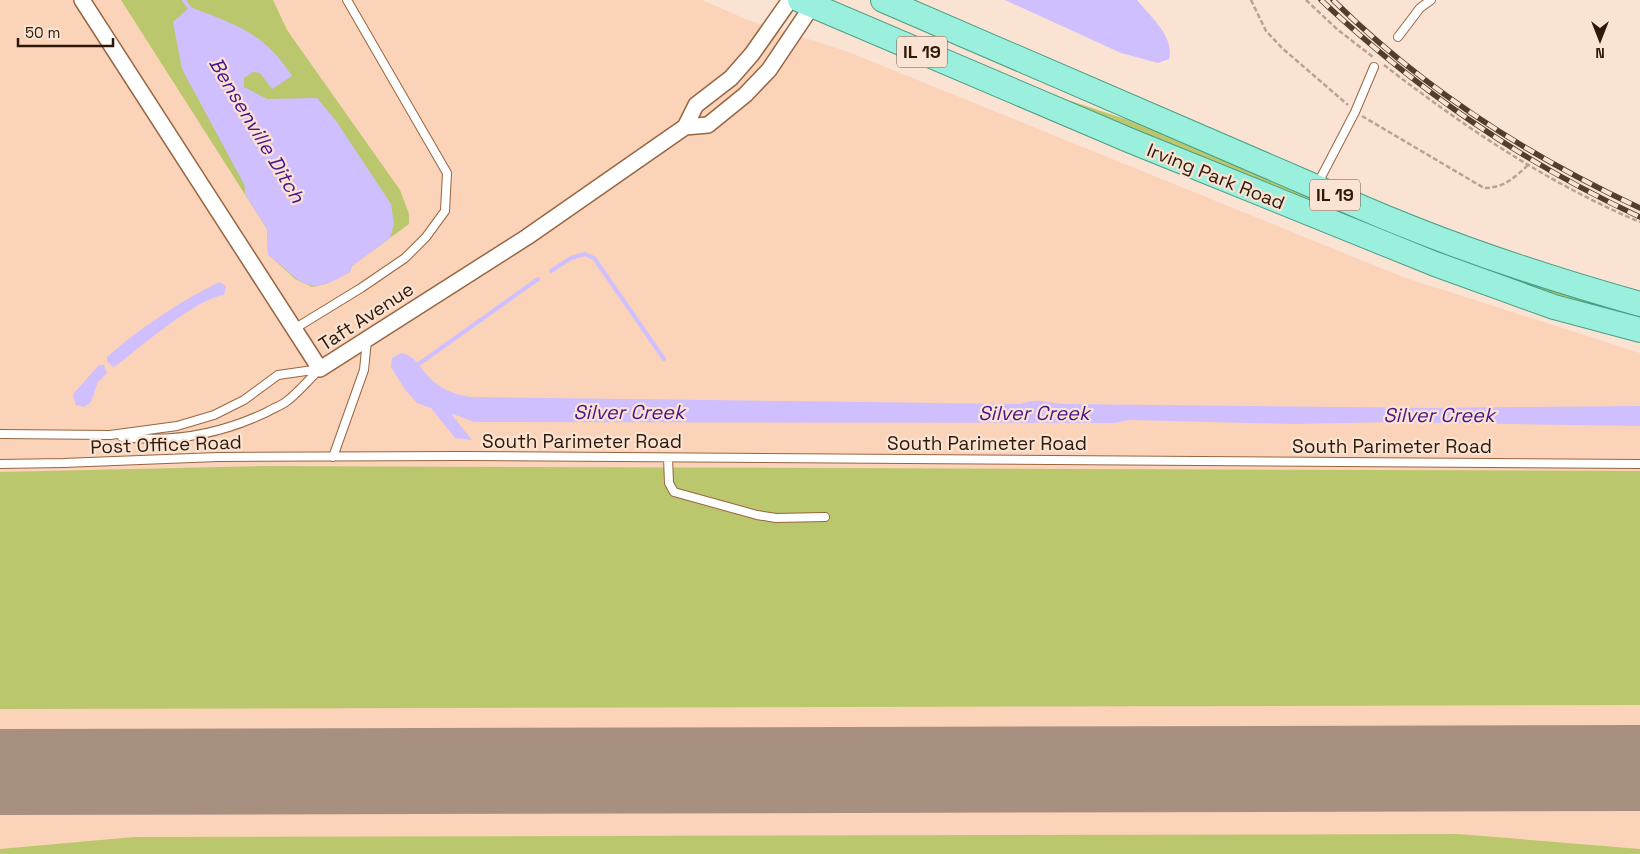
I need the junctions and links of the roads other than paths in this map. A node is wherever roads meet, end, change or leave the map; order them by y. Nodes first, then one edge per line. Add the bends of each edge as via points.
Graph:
1 (82, 0) edge
2 (347, 0) edge
3 (790, 0) edge
4 (882, 0) edge
5 (1431, 0) edge
6 (810, 2) edge
7 (1398, 37) dead end
8 (1374, 67) dead end
9 (685, 128) junction
10 (1316, 187) junction
11 (1640, 304) edge
12 (294, 329) junction
13 (1640, 330) edge
14 (367, 338) junction
15 (320, 369) junction
16 (0, 434) edge
17 (110, 435) junction
18 (333, 457) junction
19 (668, 458) junction
20 (0, 464) edge
21 (1640, 464) edge
22 (825, 516) dead end

1 - 12 street
2 - 12 lane via 447,173 444,211 426,237 398,263
3 - 9 street, Taft Avenue via 752,54 730,78 696,105
4 - 10 main road, Irving Park Road / IL 19
5 - 7 lane via 1420,8
6 - 9 street, Taft Avenue via 769,70 745,95 708,125
6 - 13 main road, Irving Park Road / IL 19 via 1140,145 1435,264 1554,307
8 - 10 lane
9 - 14 street, Taft Avenue via 527,237
10 - 11 main road, Irving Park Road / IL 19 via 1487,258
12 - 15 street
14 - 15 street, Taft Avenue
14 - 18 lane via 364,370
15 - 17 lane, Taft Avenue via 278,375 257,392 214,415 177,426
15 - 17 lane via 287,402 236,425 176,439
16 - 17 lane, Taft Avenue
18 - 19 lane, South Parimeter Road
18 - 20 lane, Post Office Road
19 - 21 lane, South Parimeter Road
19 - 22 lane via 669,483 674,492 757,516

